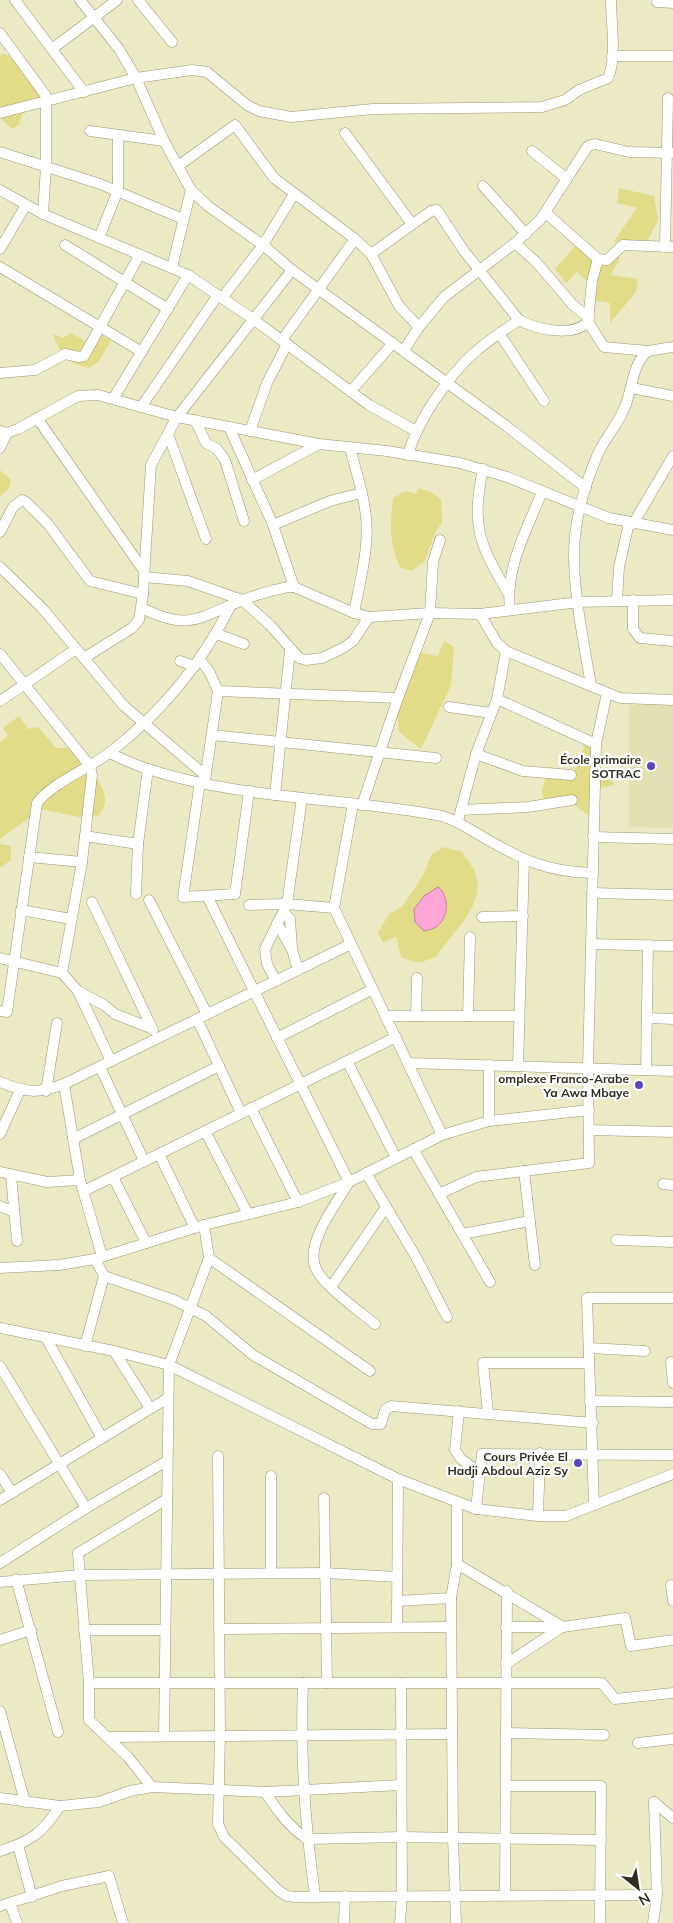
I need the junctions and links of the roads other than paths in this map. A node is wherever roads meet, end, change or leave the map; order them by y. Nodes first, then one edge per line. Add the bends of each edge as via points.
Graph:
1 (15, 0) edge
2 (80, 0) edge
3 (117, 0) edge
4 (138, 0) edge
5 (611, 0) edge
6 (657, 2) dead end
7 (673, 3) edge
8 (92, 18) junction
9 (0, 33) edge
10 (172, 42) dead end
11 (52, 49) junction
12 (612, 56) junction
13 (673, 56) edge
14 (136, 78) junction
15 (84, 92) junction
16 (668, 98) dead end
17 (46, 101) junction
18 (0, 113) edge
19 (90, 130) dead end
20 (345, 133) dead end
21 (118, 136) junction
22 (164, 141) junction
23 (532, 151) dead end
24 (0, 152) edge
25 (671, 153) edge
26 (46, 166) junction
27 (178, 166) junction
28 (567, 180) junction
29 (482, 186) dead end
30 (0, 190) edge
31 (118, 190) junction
32 (191, 190) junction
33 (294, 194) junction
34 (26, 205) junction
35 (546, 213) junction
36 (43, 214) junction
37 (183, 219) junction
38 (412, 224) junction
39 (526, 234) junction
40 (99, 238) junction
41 (356, 239) junction
42 (515, 243) junction
43 (65, 245) dead end
44 (263, 245) junction
45 (669, 247) edge
46 (0, 249) edge
47 (371, 254) junction
48 (139, 256) junction
49 (598, 259) junction
50 (0, 267) edge
51 (172, 267) junction
52 (480, 268) junction
53 (292, 270) junction
54 (188, 275) junction
55 (126, 283) junction
56 (319, 290) junction
57 (220, 296) junction
58 (168, 310) junction
59 (253, 319) junction
60 (519, 320) junction
61 (589, 320) junction
62 (101, 327) junction
63 (419, 327) junction
64 (499, 333) junction
65 (284, 342) junction
66 (393, 343) junction
67 (673, 347) edge
68 (404, 350) junction
69 (648, 351) junction
70 (142, 352) junction
71 (0, 373) edge
72 (447, 384) junction
73 (632, 388) junction
74 (351, 391) junction
75 (673, 396) edge
76 (113, 400) junction
77 (544, 401) dead end
78 (141, 407) junction
79 (177, 417) junction
80 (37, 418) junction
81 (195, 420) junction
82 (229, 427) junction
83 (250, 431) junction
84 (416, 431) junction
85 (4, 432) edge
86 (168, 434) junction
87 (319, 444) junction
88 (0, 448) edge
89 (350, 448) junction
90 (408, 454) junction
91 (673, 456) edge
92 (483, 469) junction
93 (252, 480) junction
94 (586, 488) junction
95 (542, 492) junction
96 (361, 493) junction
97 (581, 508) junction
98 (244, 521) dead end
99 (631, 523) junction
100 (273, 525) junction
101 (673, 530) edge
102 (0, 532) edge
103 (206, 539) dead end
104 (440, 540) dead end
105 (0, 567) edge
106 (144, 574) junction
107 (294, 588) junction
108 (508, 593) junction
109 (143, 594) junction
110 (242, 600) junction
111 (617, 600) junction
112 (633, 600) junction
113 (673, 600) edge
114 (579, 602) junction
115 (230, 607) junction
116 (142, 608) junction
117 (510, 609) junction
118 (354, 613) junction
119 (430, 613) junction
120 (480, 614) junction
121 (369, 617) junction
122 (217, 634) junction
123 (673, 641) edge
124 (244, 644) dead end
125 (76, 648) junction
126 (290, 650) junction
127 (506, 651) junction
128 (0, 654) edge
129 (84, 658) junction
130 (180, 661) dead end
131 (197, 663) junction
132 (24, 683) junction
133 (591, 685) junction
134 (218, 691) junction
135 (286, 693) junction
136 (607, 693) junction
137 (398, 698) junction
138 (496, 699) junction
139 (673, 700) edge
140 (0, 701) edge
141 (449, 707) dead end
142 (491, 713) junction
143 (143, 724) junction
144 (212, 735) junction
145 (281, 742) junction
146 (596, 744) junction
147 (379, 752) junction
148 (109, 753) junction
149 (476, 754) junction
150 (436, 758) dead end
151 (90, 766) junction
152 (148, 769) junction
153 (571, 775) dead end
154 (204, 781) junction
155 (249, 791) junction
156 (275, 795) junction
157 (302, 798) junction
158 (572, 800) dead end
159 (358, 804) junction
160 (461, 810) junction
161 (458, 821) junction
162 (85, 836) junction
163 (594, 837) junction
164 (673, 839) edge
165 (138, 844) junction
166 (29, 857) junction
167 (524, 860) junction
168 (82, 862) junction
169 (593, 873) junction
170 (136, 894) dead end
171 (592, 894) junction
172 (673, 895) edge
173 (207, 896) junction
174 (149, 900) dead end
175 (92, 902) dead end
176 (249, 906) dead end
177 (285, 908) junction
178 (334, 908) junction
179 (21, 910) junction
180 (523, 916) junction
181 (482, 917) dead end
182 (71, 919) junction
183 (277, 923) junction
184 (470, 937) dead end
185 (351, 944) junction
186 (591, 944) junction
187 (648, 945) junction
188 (673, 946) edge
189 (292, 949) junction
190 (0, 958) edge
191 (14, 960) junction
192 (298, 970) junction
193 (62, 973) junction
194 (417, 978) dead end
195 (276, 981) junction
196 (373, 989) junction
197 (78, 991) junction
198 (254, 991) junction
199 (0, 1011) edge
200 (207, 1014) junction
201 (386, 1016) junction
202 (416, 1016) junction
203 (468, 1016) junction
204 (519, 1016) junction
205 (647, 1018) junction
206 (197, 1019) junction
207 (673, 1019) edge
208 (57, 1023) dead end
209 (152, 1028) junction
210 (162, 1036) junction
211 (396, 1037) junction
212 (277, 1038) junction
213 (111, 1061) junction
214 (347, 1061) junction
215 (408, 1063) junction
216 (489, 1065) junction
217 (219, 1066) junction
218 (518, 1066) junction
219 (100, 1067) junction
220 (588, 1068) junction
221 (646, 1070) junction
222 (673, 1071) edge
223 (0, 1082) edge
224 (64, 1084) junction
225 (300, 1084) junction
226 (20, 1090) junction
227 (46, 1091) junction
228 (251, 1108) junction
229 (589, 1110) junction
230 (241, 1113) junction
231 (122, 1114) junction
232 (489, 1121) junction
233 (589, 1130) junction
234 (205, 1131) junction
235 (673, 1132) edge
236 (0, 1134) edge
237 (442, 1135) junction
238 (73, 1138) junction
239 (414, 1149) junction
240 (159, 1154) junction
241 (396, 1158) junction
242 (144, 1162) junction
243 (524, 1171) junction
244 (0, 1172) edge
245 (366, 1173) junction
246 (11, 1175) junction
247 (113, 1177) junction
248 (80, 1180) junction
249 (349, 1182) junction
250 (84, 1191) junction
251 (440, 1194) junction
252 (298, 1202) junction
253 (0, 1206) edge
254 (386, 1207) junction
255 (14, 1212) junction
256 (248, 1214) junction
257 (530, 1221) junction
258 (200, 1227) junction
259 (462, 1234) junction
260 (616, 1240) dead end
261 (17, 1241) dead end
262 (673, 1242) edge
263 (146, 1243) junction
264 (99, 1258) junction
265 (209, 1258) junction
266 (535, 1265) dead end
267 (0, 1268) edge
268 (104, 1276) junction
269 (490, 1282) dead end
270 (332, 1287) junction
271 (673, 1298) edge
272 (188, 1309) junction
273 (447, 1317) dead end
274 (375, 1324) dead end
275 (0, 1328) edge
276 (46, 1338) junction
277 (85, 1346) junction
278 (589, 1348) junction
279 (114, 1351) junction
280 (645, 1351) dead end
281 (671, 1362) dead end
282 (589, 1363) junction
283 (169, 1365) junction
284 (0, 1366) edge
285 (370, 1371) dead end
286 (673, 1383) edge
287 (168, 1398) junction
288 (590, 1401) junction
289 (673, 1402) edge
290 (150, 1408) junction
291 (459, 1411) junction
292 (488, 1413) junction
293 (593, 1423) junction
294 (102, 1438) junction
295 (540, 1453) junction
296 (593, 1454) junction
297 (673, 1455) edge
298 (218, 1456) dead end
299 (167, 1461) junction
300 (60, 1464) junction
301 (480, 1473) junction
302 (0, 1474) edge
303 (673, 1474) edge
304 (271, 1476) dead end
305 (398, 1479) junction
306 (12, 1493) junction
307 (324, 1498) dead end
308 (0, 1500) edge
309 (167, 1500) junction
310 (457, 1503) junction
311 (594, 1505) junction
312 (86, 1508) junction
313 (476, 1509) junction
314 (538, 1516) junction
315 (0, 1563) edge
316 (457, 1564) junction
317 (325, 1573) junction
318 (80, 1574) junction
319 (219, 1574) junction
320 (272, 1574) junction
321 (166, 1575) junction
322 (396, 1577) junction
323 (16, 1579) junction
324 (0, 1582) edge
325 (506, 1591) junction
326 (451, 1598) junction
327 (397, 1601) junction
328 (397, 1626) junction
329 (506, 1626) junction
330 (326, 1627) junction
331 (451, 1627) junction
332 (563, 1627) junction
333 (219, 1629) junction
334 (31, 1630) junction
335 (84, 1630) junction
336 (166, 1630) junction
337 (0, 1640) edge
338 (673, 1640) edge
339 (506, 1664) junction
340 (88, 1683) junction
341 (165, 1683) junction
342 (220, 1683) junction
343 (304, 1683) junction
344 (327, 1683) junction
345 (401, 1683) junction
346 (506, 1683) junction
347 (451, 1684) junction
348 (673, 1693) edge
349 (0, 1711) edge
350 (58, 1732) dead end
351 (506, 1733) junction
352 (401, 1734) junction
353 (452, 1734) junction
354 (220, 1735) junction
355 (301, 1735) junction
356 (604, 1735) dead end
357 (164, 1736) junction
358 (107, 1737) junction
359 (4, 1739) edge
360 (673, 1739) edge
361 (638, 1743) dead end
362 (402, 1785) junction
363 (506, 1786) junction
364 (152, 1787) junction
365 (304, 1789) junction
366 (219, 1791) junction
367 (265, 1792) junction
368 (0, 1798) edge
369 (25, 1802) junction
370 (60, 1806) junction
371 (673, 1818) edge
372 (402, 1837) junction
373 (453, 1838) junction
374 (307, 1839) junction
375 (506, 1839) junction
376 (601, 1840) junction
377 (18, 1845) junction
378 (0, 1851) edge
379 (402, 1895) junction
380 (456, 1895) junction
381 (505, 1895) junction
382 (600, 1895) junction
383 (657, 1895) junction
384 (315, 1896) junction
385 (345, 1896) junction
386 (32, 1897) junction
387 (5, 1904) edge
388 (16, 1923) edge
389 (123, 1923) edge
390 (344, 1923) edge
391 (400, 1923) edge
392 (456, 1923) edge
393 (600, 1923) edge
394 (653, 1923) edge

1 - 11 street
2 - 8 street
3 - 8 street
4 - 10 street
5 - 12 street
6 - 7 street
8 - 11 street
8 - 14 street via 114,42
9 - 17 street via 46,96
11 - 15 street
12 - 13 street
12 - 14 street via 612,70 608,78 560,102 542,107 373,109 291,117 247,105 207,72 192,70
14 - 15 street
14 - 22 street
15 - 17 street
16 - 25 street
17 - 18 street
17 - 26 street
19 - 21 street
20 - 38 street
21 - 22 street
21 - 31 street
22 - 27 street
23 - 28 street
24 - 26 street
25 - 28 street via 641,153 592,144 585,149
25 - 45 street
26 - 31 street
26 - 36 street
27 - 32 street
27 - 33 street via 233,125 274,178
28 - 35 street
29 - 39 street
30 - 34 street
31 - 37 street
31 - 40 street
32 - 37 street
32 - 44 street
33 - 41 street
33 - 44 street
34 - 36 street
34 - 46 street
35 - 39 street
35 - 49 street
36 - 40 street
37 - 51 street
38 - 47 street
38 - 52 street via 433,210 439,211 464,251
39 - 42 street
40 - 48 street
41 - 47 street
41 - 56 street
42 - 52 street
42 - 61 street
43 - 55 street
44 - 53 street
44 - 57 street
45 - 49 street via 623,245 607,260
47 - 63 street via 399,306
48 - 51 street
48 - 55 street
49 - 61 street via 592,281
50 - 62 street
51 - 54 street
52 - 60 street
52 - 63 street via 444,297
53 - 56 street
53 - 59 street
54 - 57 street
54 - 58 street
55 - 58 street
55 - 62 street
56 - 65 street
56 - 66 street
57 - 59 street
57 - 78 street
58 - 70 street
59 - 65 street
59 - 79 street
60 - 61 street via 531,326 571,330
60 - 64 street
61 - 69 street via 604,347
62 - 70 street
62 - 71 street via 84,356 79,358 65,354 35,370
63 - 68 street
64 - 72 street via 474,353
64 - 77 street
65 - 74 street
65 - 83 street
66 - 68 street
66 - 74 street
67 - 69 street
68 - 72 street
69 - 73 street via 636,366
70 - 76 street
72 - 84 street
72 - 94 street
73 - 75 street
73 - 94 street via 623,412 597,456
74 - 84 street
76 - 78 street
76 - 80 street via 89,394 78,396
78 - 79 street
79 - 81 street
79 - 86 street
80 - 85 street
80 - 106 street
81 - 82 street
81 - 98 street via 206,443 217,449 225,460
82 - 83 street
82 - 93 street
83 - 87 street
84 - 90 street
85 - 88 street
86 - 103 street
86 - 106 street via 150,465
87 - 89 street
87 - 93 street
89 - 90 street
89 - 96 street
90 - 92 street
91 - 99 street
92 - 95 street
92 - 108 street via 477,499 478,528 486,552
93 - 100 street
94 - 97 street
95 - 97 street
95 - 108 street via 514,564
96 - 100 street via 330,500
96 - 118 street via 367,536
97 - 99 street
97 - 114 street via 574,561
99 - 101 street
99 - 111 street via 619,568
100 - 107 street
102 - 109 street via 16,503 22,500 48,524 90,582
104 - 119 street via 433,562
105 - 125 street via 29,593
106 - 109 street
106 - 110 street via 188,581
107 - 110 street
107 - 118 street
108 - 117 street
109 - 116 street
110 - 115 street
110 - 126 street via 270,625
111 - 112 street
111 - 114 street
112 - 113 street
112 - 123 street via 633,628 640,638
114 - 117 street
114 - 133 street
115 - 116 street via 200,619 183,621 171,620
115 - 122 street
116 - 129 street via 139,620 132,628
117 - 120 street
118 - 121 street
119 - 120 street
119 - 121 street
119 - 137 street
120 - 127 street via 497,643
121 - 126 street via 353,641 322,658 306,660
122 - 124 street
122 - 131 street
125 - 129 street
125 - 132 street
126 - 135 street
127 - 133 street
127 - 138 street
128 - 132 street
129 - 143 street
130 - 131 street
131 - 134 street via 209,671
131 - 143 street
132 - 140 street
132 - 151 street
133 - 136 street
134 - 135 street
134 - 144 street
135 - 137 street
135 - 145 street
136 - 139 street via 628,699
136 - 146 street
137 - 147 street
138 - 142 street
138 - 146 street
141 - 142 street
142 - 149 street
143 - 148 street
143 - 154 street
144 - 145 street
144 - 154 street
145 - 147 street
145 - 156 street
146 - 163 street
147 - 150 street
147 - 159 street
148 - 151 street
148 - 152 street
149 - 153 street via 523,771
149 - 160 street
151 - 162 street via 92,781
151 - 166 street via 47,793 36,804
152 - 154 street
152 - 165 street
154 - 155 street
154 - 173 street via 183,897
155 - 156 street
155 - 173 street via 235,894
156 - 157 street
157 - 159 street
157 - 177 street
158 - 160 street via 528,807
159 - 161 street
159 - 178 street
160 - 161 street
161 - 167 street
162 - 165 street
162 - 168 street
163 - 164 street
163 - 169 street
165 - 170 street
166 - 168 street
166 - 179 street
167 - 169 street via 559,870
167 - 180 street
168 - 182 street
169 - 171 street
171 - 172 street
171 - 186 street
173 - 198 street
174 - 200 street
175 - 209 street
176 - 177 street
177 - 178 street
177 - 183 street
177 - 189 street via 290,919
178 - 185 street
179 - 182 street
179 - 191 street
180 - 181 street
180 - 204 street
182 - 193 street
183 - 189 street
183 - 195 street via 265,948 267,964
184 - 203 street
185 - 192 street
185 - 196 street
186 - 187 street
186 - 220 street
187 - 188 street
187 - 205 street
189 - 192 street
190 - 191 street
191 - 193 street
191 - 199 street via 6,1012
192 - 195 street
193 - 197 street
194 - 202 street
195 - 198 street
196 - 201 street
196 - 212 street
197 - 209 street via 115,1014
197 - 213 street
198 - 200 street
198 - 212 street
200 - 206 street
201 - 202 street
201 - 211 street
202 - 203 street
203 - 204 street
204 - 218 street
205 - 207 street
205 - 221 street
206 - 210 street
206 - 217 street
208 - 227 street
209 - 210 street
210 - 213 street
211 - 214 street
211 - 215 street
212 - 225 street
213 - 219 street
214 - 225 street
214 - 241 street
215 - 216 street
215 - 237 street
216 - 218 street
216 - 232 street
217 - 230 street
217 - 231 street
218 - 220 street
219 - 224 street
219 - 231 street
220 - 221 street
220 - 229 street
221 - 222 street
223 - 226 street
224 - 227 street
224 - 238 street
225 - 228 street
225 - 249 street
226 - 227 street
226 - 236 street
228 - 230 street
228 - 252 street
229 - 232 street
229 - 233 street
230 - 234 street
231 - 238 street
231 - 242 street
232 - 237 street
233 - 235 street
233 - 243 street via 589,1163
234 - 240 street
234 - 256 street
237 - 239 street
238 - 248 street
239 - 241 street
239 - 251 street
240 - 242 street
240 - 258 street
241 - 245 street
242 - 247 street
243 - 251 street via 476,1177
243 - 257 street
244 - 246 street
245 - 249 street
245 - 254 street
246 - 248 street via 47,1182
246 - 255 street
247 - 250 street
247 - 263 street
248 - 250 street
249 - 252 street
249 - 270 street via 314,1244 316,1269
250 - 264 street
251 - 259 street
252 - 256 street
253 - 255 street
254 - 270 street
254 - 273 street
255 - 261 street
256 - 258 street
257 - 259 street
257 - 266 street
258 - 263 street
258 - 265 street
259 - 269 street
260 - 262 street
263 - 264 street
264 - 267 street via 59,1265
264 - 268 street
265 - 272 street
265 - 285 street
268 - 272 street via 174,1300
268 - 277 street
270 - 274 street
271 - 278 street via 587,1298
272 - 283 street
272 - 291 street via 212,1321 253,1355 372,1424 381,1424 384,1410 391,1406
275 - 276 street
276 - 277 street
276 - 294 street
277 - 279 street
278 - 280 street
278 - 282 street
279 - 283 street
279 - 290 street
281 - 286 street
282 - 288 street
282 - 292 street via 483,1363
283 - 287 street
283 - 305 street
284 - 300 street
287 - 290 street
287 - 299 street
288 - 289 street
288 - 293 street
290 - 294 street
291 - 292 street
291 - 301 street via 454,1450
292 - 293 street
293 - 296 street
294 - 300 street
295 - 296 street
295 - 301 street via 482,1454
295 - 314 street
296 - 297 street
296 - 311 street
298 - 319 street
299 - 309 street
299 - 312 street
300 - 306 street
300 - 312 street
301 - 313 street
302 - 306 street
303 - 311 street
304 - 320 street
305 - 310 street
305 - 322 street
306 - 308 street
307 - 317 street
309 - 318 street via 78,1553
309 - 321 street
310 - 313 street
310 - 316 street
311 - 314 street via 566,1516
312 - 315 street
313 - 314 street
316 - 325 street
316 - 326 street
317 - 320 street
317 - 322 street
317 - 330 street
318 - 321 street
318 - 323 street
318 - 335 street
319 - 320 street
319 - 321 street
319 - 333 street
321 - 336 street
322 - 327 street
323 - 324 street
323 - 334 street
325 - 329 street
325 - 332 street
326 - 327 street
326 - 331 street
327 - 328 street
328 - 330 street
328 - 331 street
329 - 332 street
329 - 339 street
330 - 333 street
330 - 344 street
331 - 347 street
332 - 338 street via 625,1618 631,1646
332 - 339 street
333 - 342 street
334 - 337 street
334 - 350 street
335 - 336 street
335 - 340 street
336 - 341 street
339 - 346 street
340 - 341 street
340 - 358 street via 89,1720
341 - 342 street
341 - 357 street
342 - 343 street
342 - 354 street
343 - 344 street
343 - 355 street
344 - 345 street
345 - 347 street
345 - 352 street
346 - 347 street
346 - 348 street via 602,1683 614,1699
346 - 351 street
347 - 353 street
349 - 359 street
351 - 356 street
351 - 363 street
352 - 353 street
352 - 355 street
352 - 362 street
353 - 373 street
354 - 355 street
354 - 357 street
354 - 366 street
355 - 365 street
357 - 358 street
358 - 364 street
359 - 369 street
360 - 361 street
362 - 365 street
362 - 372 street
363 - 375 street
363 - 376 street via 601,1786
364 - 366 street
364 - 370 street via 93,1803
365 - 367 street
365 - 374 street
366 - 367 street
366 - 384 street via 218,1824 224,1837 279,1891 287,1896
367 - 374 street via 281,1817
368 - 369 street
369 - 370 street
370 - 377 street via 44,1830
371 - 383 street via 654,1802
372 - 373 street
372 - 374 street
372 - 379 street
373 - 375 street
373 - 380 street
374 - 384 street
375 - 376 street
375 - 381 street
376 - 382 street
377 - 378 street
377 - 386 street
379 - 380 street
379 - 385 street
379 - 391 street
380 - 381 street
380 - 392 street
381 - 382 street
382 - 383 street
382 - 393 street
383 - 394 street
384 - 385 street
385 - 390 street
386 - 387 street
386 - 389 street via 62,1886 109,1876
387 - 388 street

